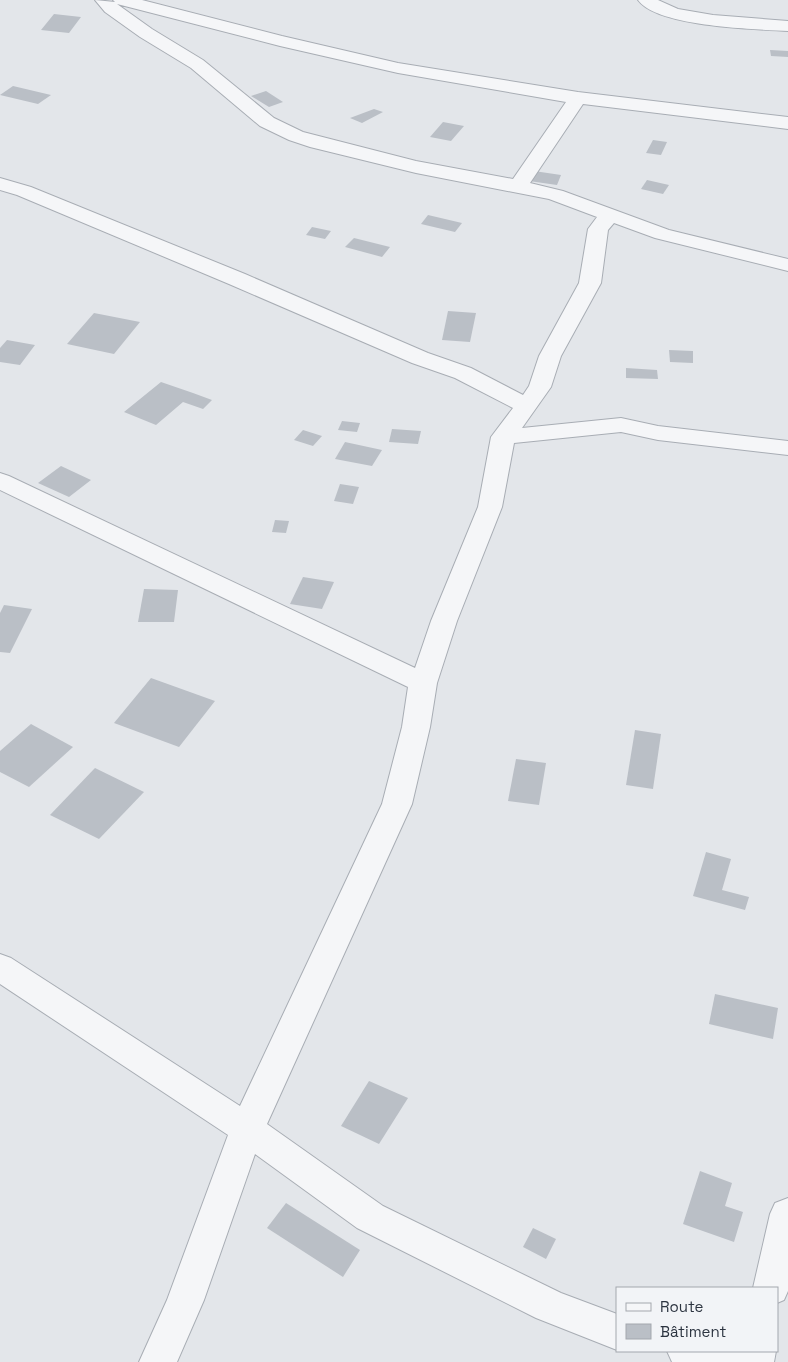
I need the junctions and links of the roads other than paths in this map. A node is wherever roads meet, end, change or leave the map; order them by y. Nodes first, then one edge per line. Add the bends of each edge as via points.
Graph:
1 (104, 0) edge
2 (122, 0) edge
3 (646, 0) edge
4 (788, 26) edge
5 (578, 98) junction
6 (788, 123) edge
7 (0, 184) edge
8 (518, 186) junction
9 (611, 214) junction
10 (788, 266) edge
11 (525, 405) junction
12 (503, 437) junction
13 (788, 448) edge
14 (0, 481) edge
15 (423, 683) junction
16 (0, 967) edge
17 (247, 1129) junction
18 (788, 1214) edge
19 (771, 1287) edge
20 (616, 1332) edge
21 (690, 1352) edge
22 (158, 1362) edge
23 (734, 1362) edge

1 - 8 street via 146,33 197,64 281,130 317,143 416,167
2 - 5 street via 398,68
3 - 4 street via 660,10 685,16
5 - 6 street
5 - 8 street
7 - 11 street via 463,373
8 - 9 street
9 - 10 street via 662,234
9 - 11 street via 598,229 590,283 550,356 540,387
11 - 12 street
12 - 13 street via 621,425 658,433
12 - 15 street via 490,507
14 - 15 street
15 - 17 street via 397,804
16 - 17 street
17 - 20 street via 370,1218 549,1306
17 - 22 street via 185,1300
18 - 19 street
21 - 23 street

